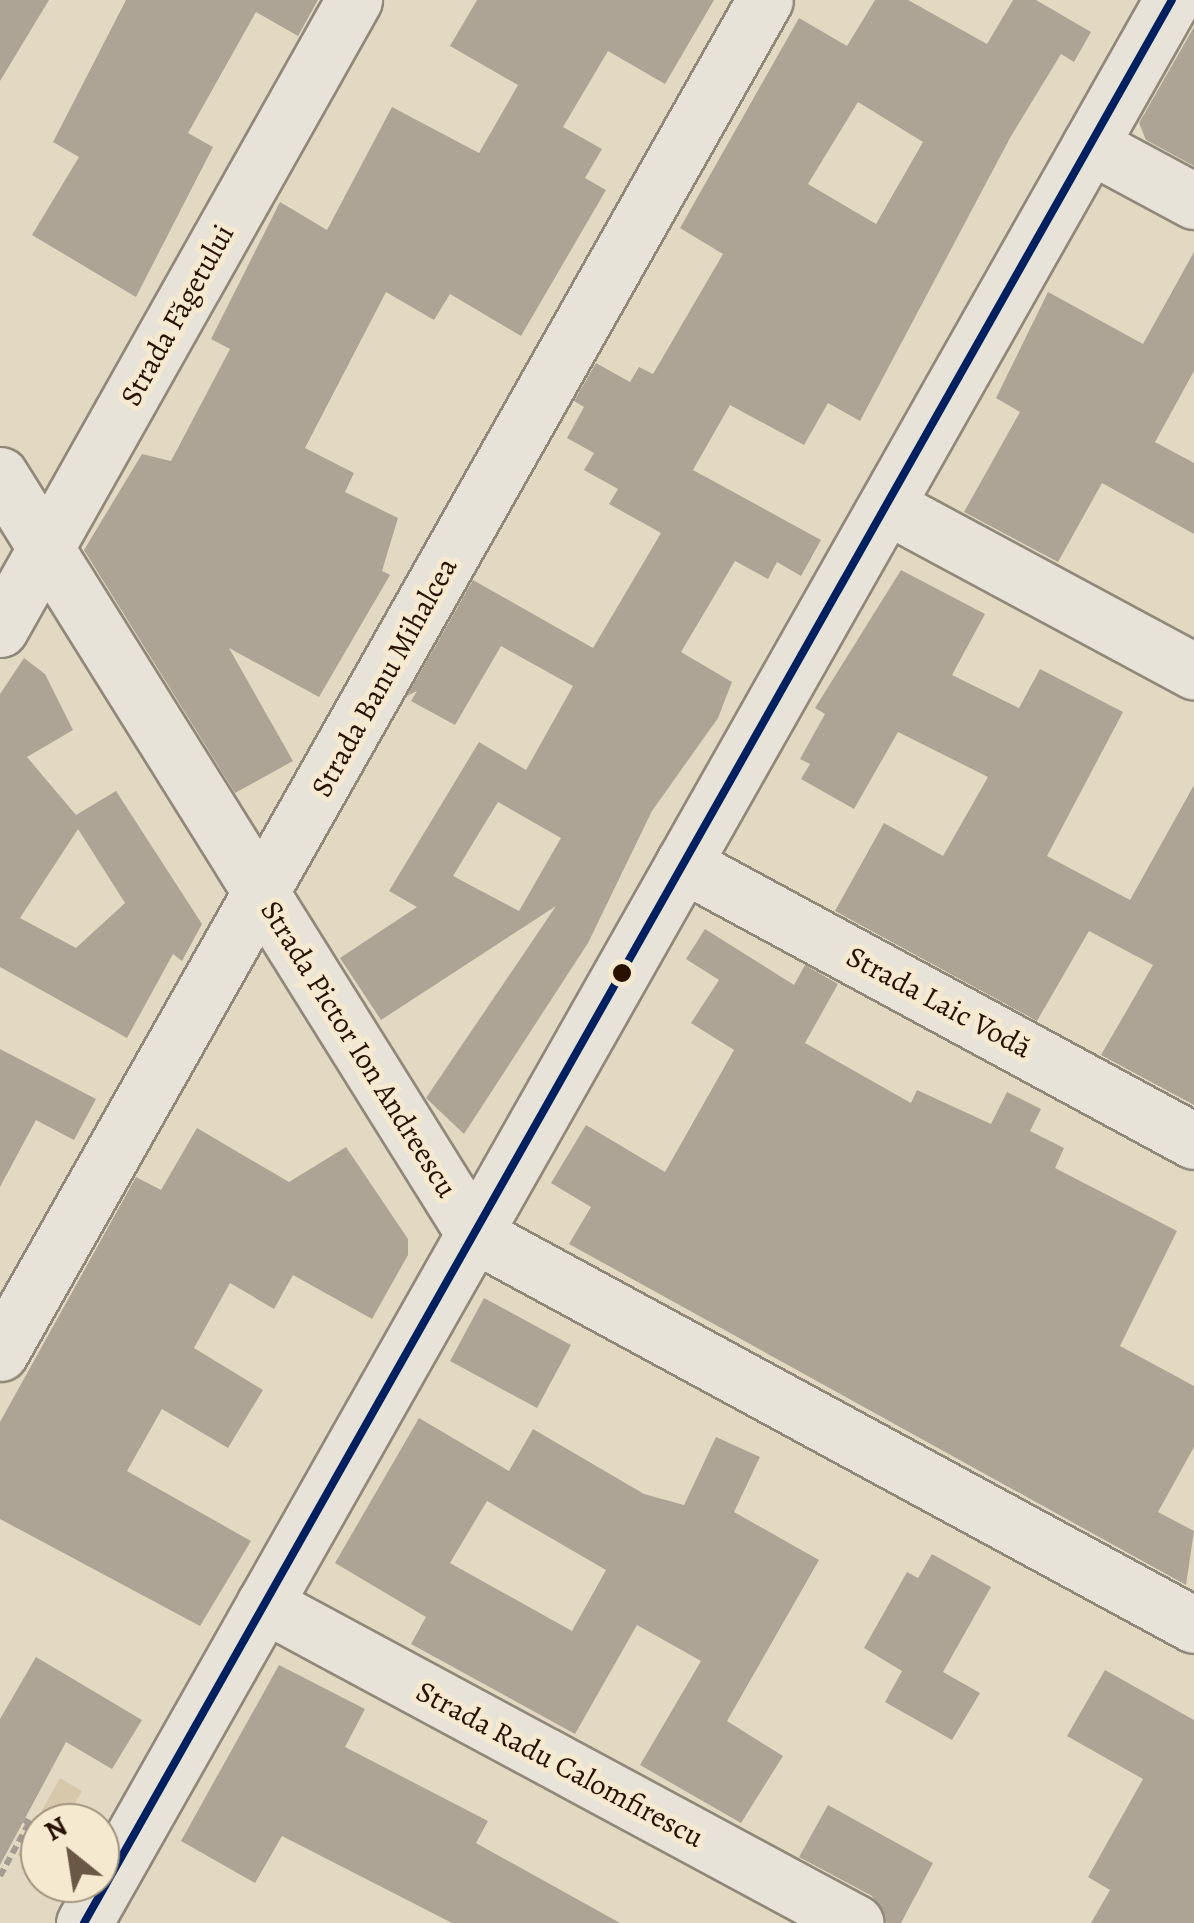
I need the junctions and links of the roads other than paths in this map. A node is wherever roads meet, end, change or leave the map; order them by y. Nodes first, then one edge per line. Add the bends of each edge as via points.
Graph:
1 (354, 0) edge
2 (765, 0) edge
3 (1172, 0) edge
4 (1090, 145) junction
5 (1194, 201) edge
6 (0, 474) edge
7 (887, 506) junction
8 (46, 548) junction
9 (0, 629) edge
10 (1194, 671) edge
11 (683, 864) junction
12 (262, 894) junction
13 (1194, 1141) edge
14 (474, 1234) junction
15 (0, 1353) edge
16 (264, 1604) junction
17 (1194, 1625) edge
18 (84, 1923) edge
19 (856, 1923) edge

1 - 8 street, Strada Făgetului
2 - 12 street, Strada Banu Mihalcea
3 - 4 street
4 - 5 street
4 - 7 street
6 - 8 street, Strada Pictor Ion Andreescu
7 - 10 street
7 - 11 street
8 - 9 street, Strada Făgetului
8 - 12 street, Strada Pictor Ion Andreescu
11 - 13 street, Strada Laic Vodă
11 - 14 street
12 - 14 street, Strada Pictor Ion Andreescu
12 - 15 street, Strada Banu Mihalcea
14 - 16 street
14 - 17 street, Strada Pictor Ion Andreescu
16 - 18 street
16 - 19 street, Strada Radu Calomfirescu

